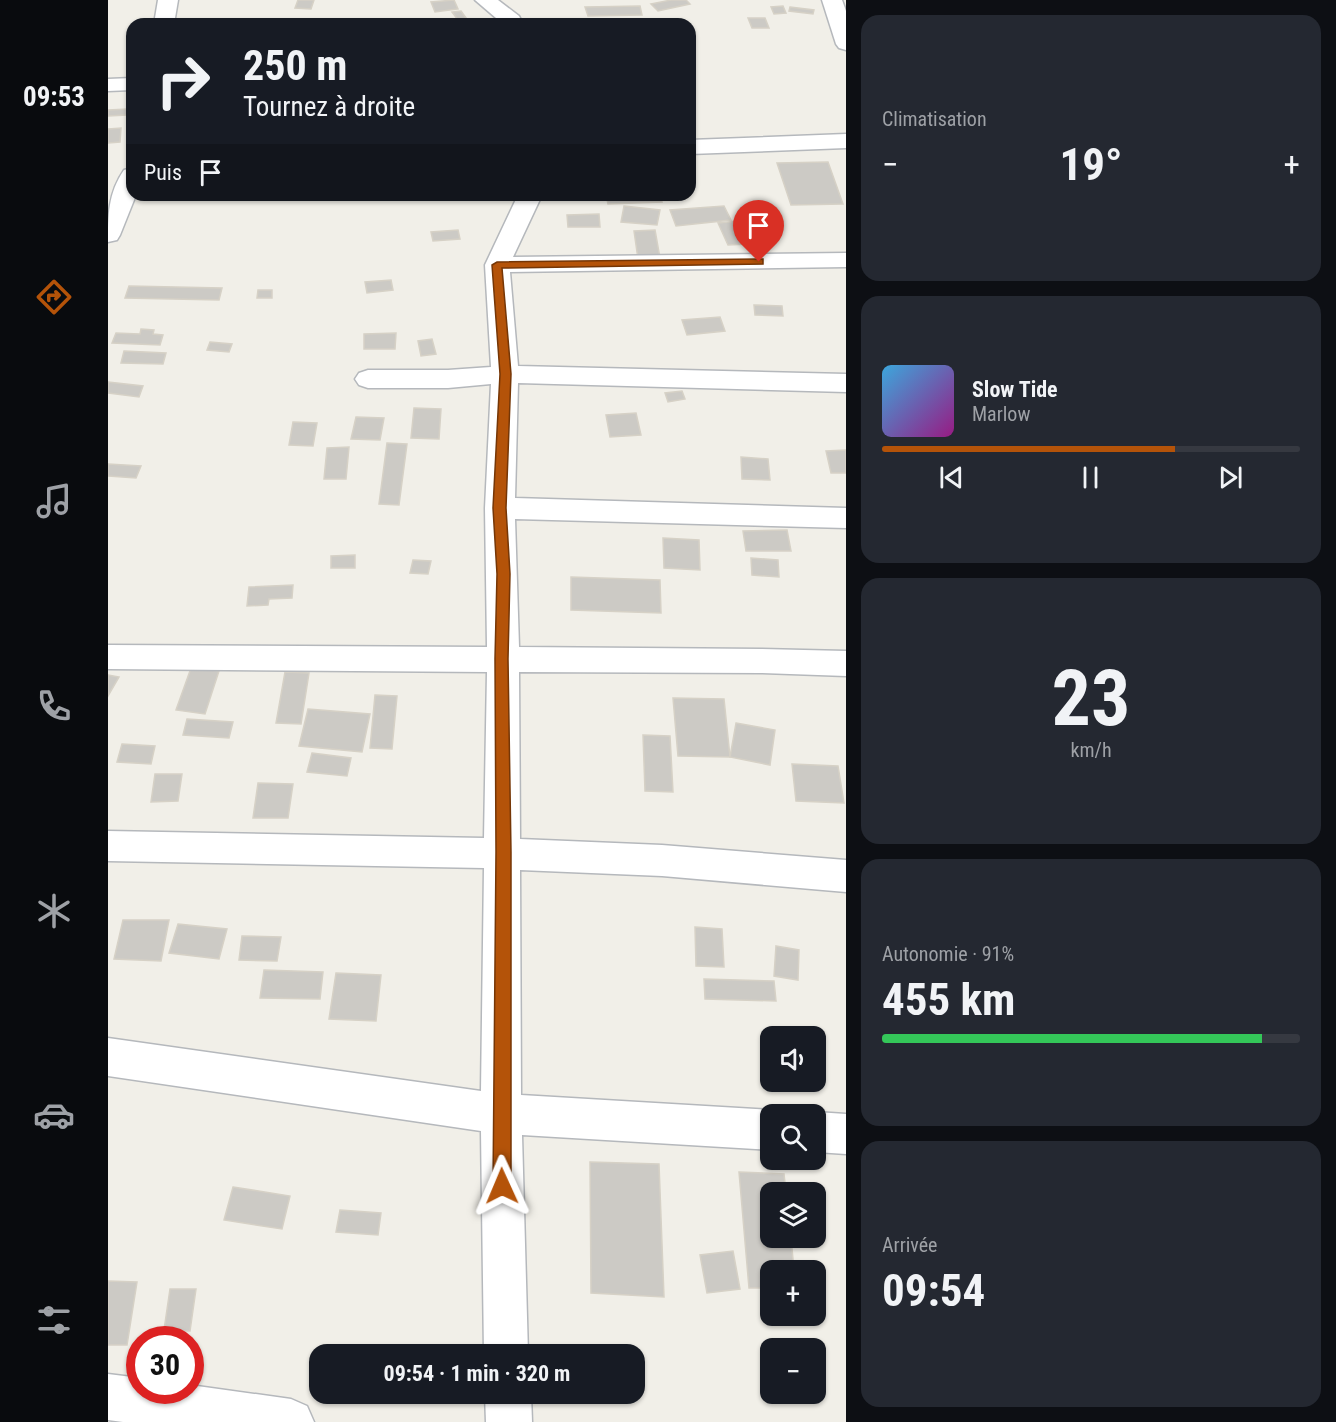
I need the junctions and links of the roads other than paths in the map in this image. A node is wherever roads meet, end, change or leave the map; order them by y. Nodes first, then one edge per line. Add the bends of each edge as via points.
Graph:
1 (168, 0) edge
2 (485, 0) edge
3 (832, 0) edge
4 (165, 18) edge
5 (509, 18) edge
6 (846, 44) edge
7 (126, 84) edge
8 (108, 85) edge
9 (846, 141) edge
10 (696, 147) edge
11 (126, 190) edge
12 (527, 201) edge
13 (108, 235) edge
14 (846, 260) edge
15 (497, 265) junction
16 (505, 374) junction
17 (368, 379) dead end
18 (846, 382) edge
19 (500, 508) junction
20 (846, 518) edge
21 (108, 657) edge
22 (501, 659) junction
23 (846, 664) edge
24 (108, 846) edge
25 (504, 852) junction
26 (846, 876) edge
27 (108, 1057) edge
28 (501, 1114) junction
29 (760, 1129) edge
30 (826, 1133) edge
31 (846, 1134) edge
32 (507, 1344) edge
33 (108, 1397) edge
34 (508, 1404) edge
35 (291, 1422) edge
36 (509, 1422) edge

1 - 4 street
2 - 5 street
3 - 6 street
7 - 8 street
9 - 10 street
11 - 13 street
12 - 15 street
14 - 15 street
15 - 16 street
16 - 17 street
16 - 18 street
16 - 19 street
19 - 20 street
19 - 22 street
21 - 22 street
22 - 23 street
22 - 25 street
24 - 25 street
25 - 26 street
25 - 28 street
27 - 28 street
28 - 29 street
28 - 32 street
30 - 31 street
33 - 35 street
34 - 36 street

